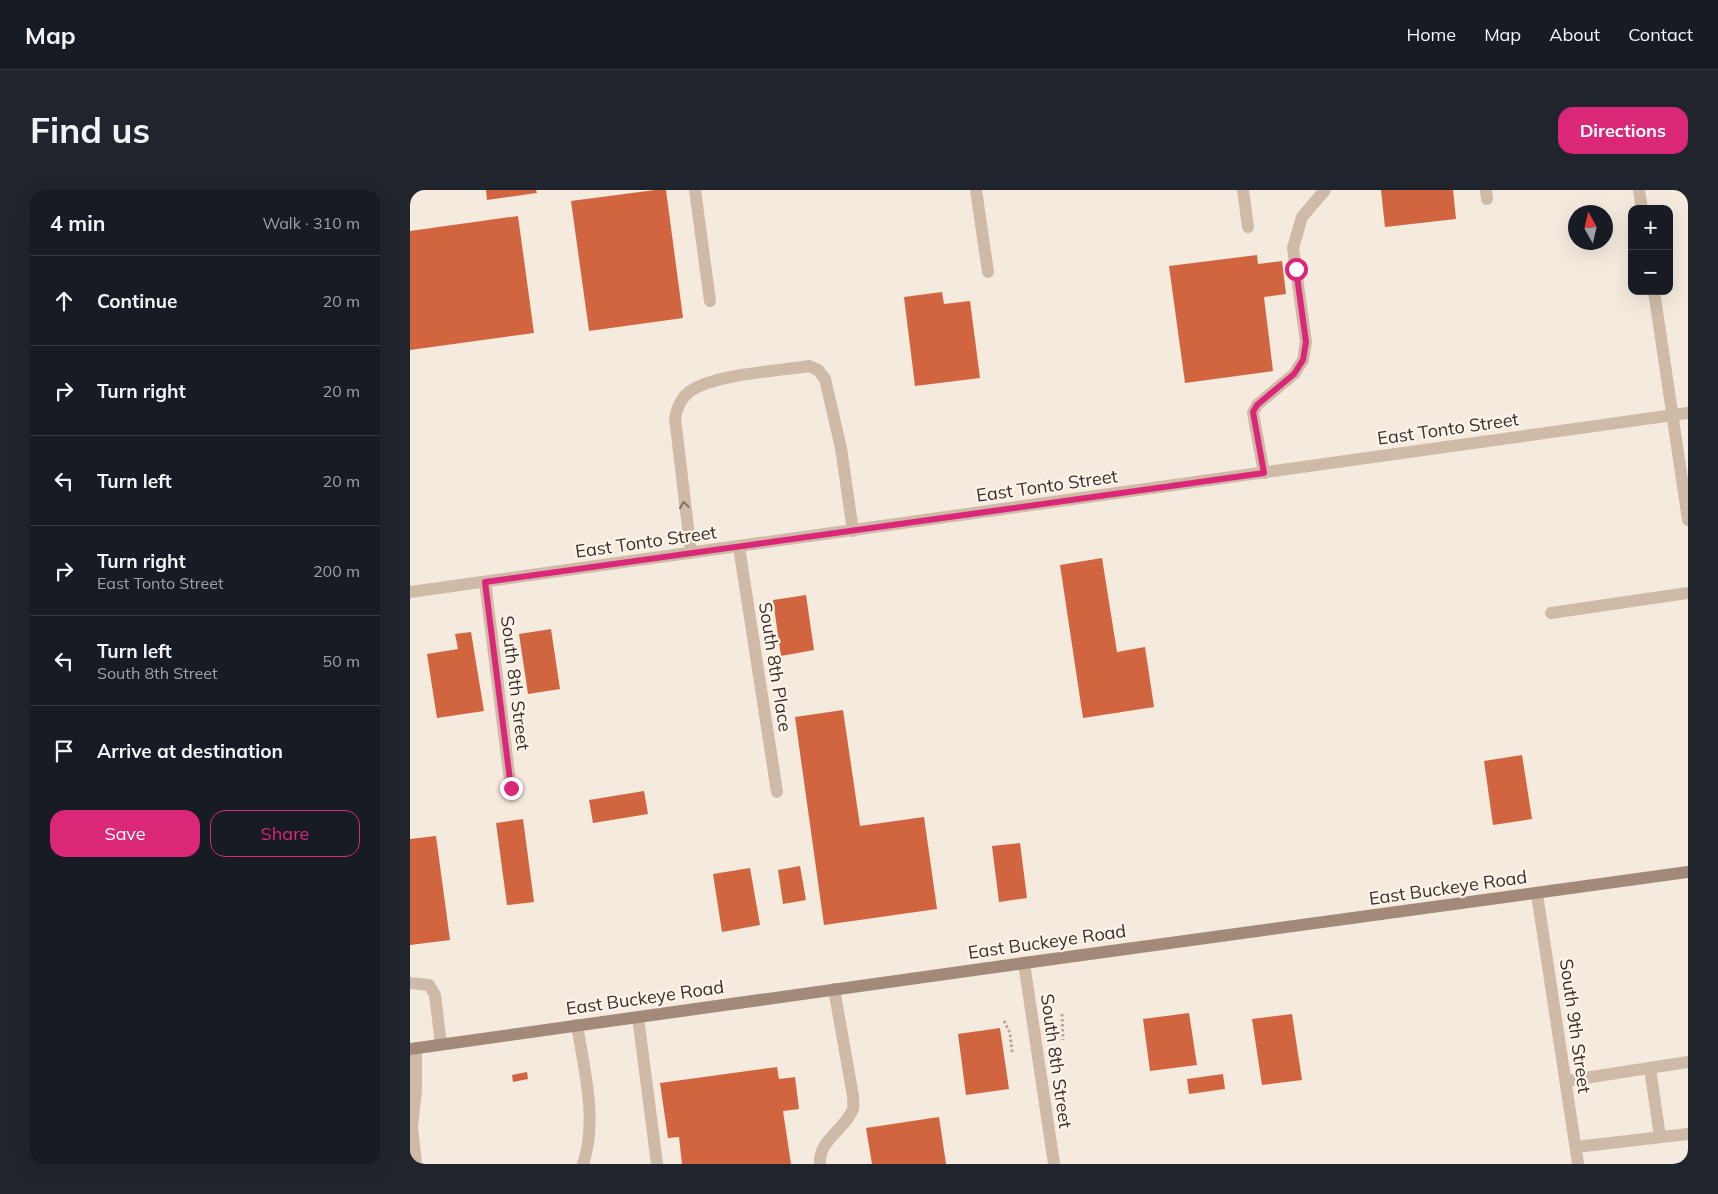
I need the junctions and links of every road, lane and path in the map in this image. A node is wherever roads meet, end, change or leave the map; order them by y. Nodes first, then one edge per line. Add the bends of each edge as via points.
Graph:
1 (694, 190) edge
2 (976, 190) edge
3 (1243, 190) edge
4 (1325, 190) edge
5 (1639, 190) edge
6 (1641, 205) edge
7 (1248, 227) dead end
8 (988, 272) dead end
9 (1655, 295) edge
10 (710, 301) dead end
11 (1688, 414) edge
12 (1674, 415) junction
13 (1264, 473) junction
14 (1688, 520) edge
15 (852, 531) junction
16 (739, 547) junction
17 (691, 553) junction
18 (485, 582) junction
19 (410, 592) edge
20 (1688, 593) edge
21 (1551, 613) dead end
22 (511, 788) dead end
23 (777, 792) dead end
24 (1688, 872) edge
25 (1538, 894) junction
26 (1024, 963) junction
27 (410, 984) edge
28 (834, 989) junction
29 (1062, 1014) dead end
30 (638, 1016) junction
31 (1004, 1021) dead end
32 (578, 1025) junction
33 (1063, 1040) dead end
34 (441, 1044) junction
35 (413, 1048) edge
36 (1012, 1052) dead end
37 (1688, 1062) edge
38 (1650, 1068) junction
39 (1566, 1081) junction
40 (1688, 1134) edge
41 (1660, 1137) junction
42 (1576, 1147) junction
43 (416, 1164) edge
44 (583, 1164) edge
45 (657, 1164) edge
46 (820, 1164) edge
47 (1054, 1164) edge
48 (1578, 1164) edge

1 - 10 street
2 - 8 street
3 - 7 street
4 - 13 street via 1302,217 1293,248 1306,342 1303,360 1294,374 1253,412
5 - 6 street
9 - 12 street
11 - 12 street, East Tonto Street
12 - 13 street, East Tonto Street
12 - 14 street
13 - 15 street, East Tonto Street
15 - 16 street, East Tonto Street
17 -> 15 street via 674,418 679,404 689,392 718,380 809,366 826,379 841,448
16 - 17 street, East Tonto Street
16 - 23 street, South 8th Place
17 - 18 street, East Tonto Street
18 - 19 street, East Tonto Street
18 - 22 street, South 8th Street
20 - 21 street
24 - 25 main road, East Buckeye Road
25 - 26 main road, East Buckeye Road
25 - 39 street, South 9th Street
26 - 28 main road, East Buckeye Road
26 - 47 street, South 8th Street
27 - 34 street via 430,985
28 - 30 main road, East Buckeye Road
28 - 46 street via 853,1108 826,1143
29 - 33 path
30 - 32 main road, East Buckeye Road
30 - 45 street
31 - 36 path via 1010,1034
32 - 34 main road, East Buckeye Road
32 - 44 street via 590,1138
34 - 35 main road, East Buckeye Road
35 - 43 street via 416,1090 412,1127
37 - 38 street
38 - 39 street
38 - 41 street
39 - 42 street, South 9th Street
40 - 41 street
41 - 42 street
42 - 48 street, South 9th Street

